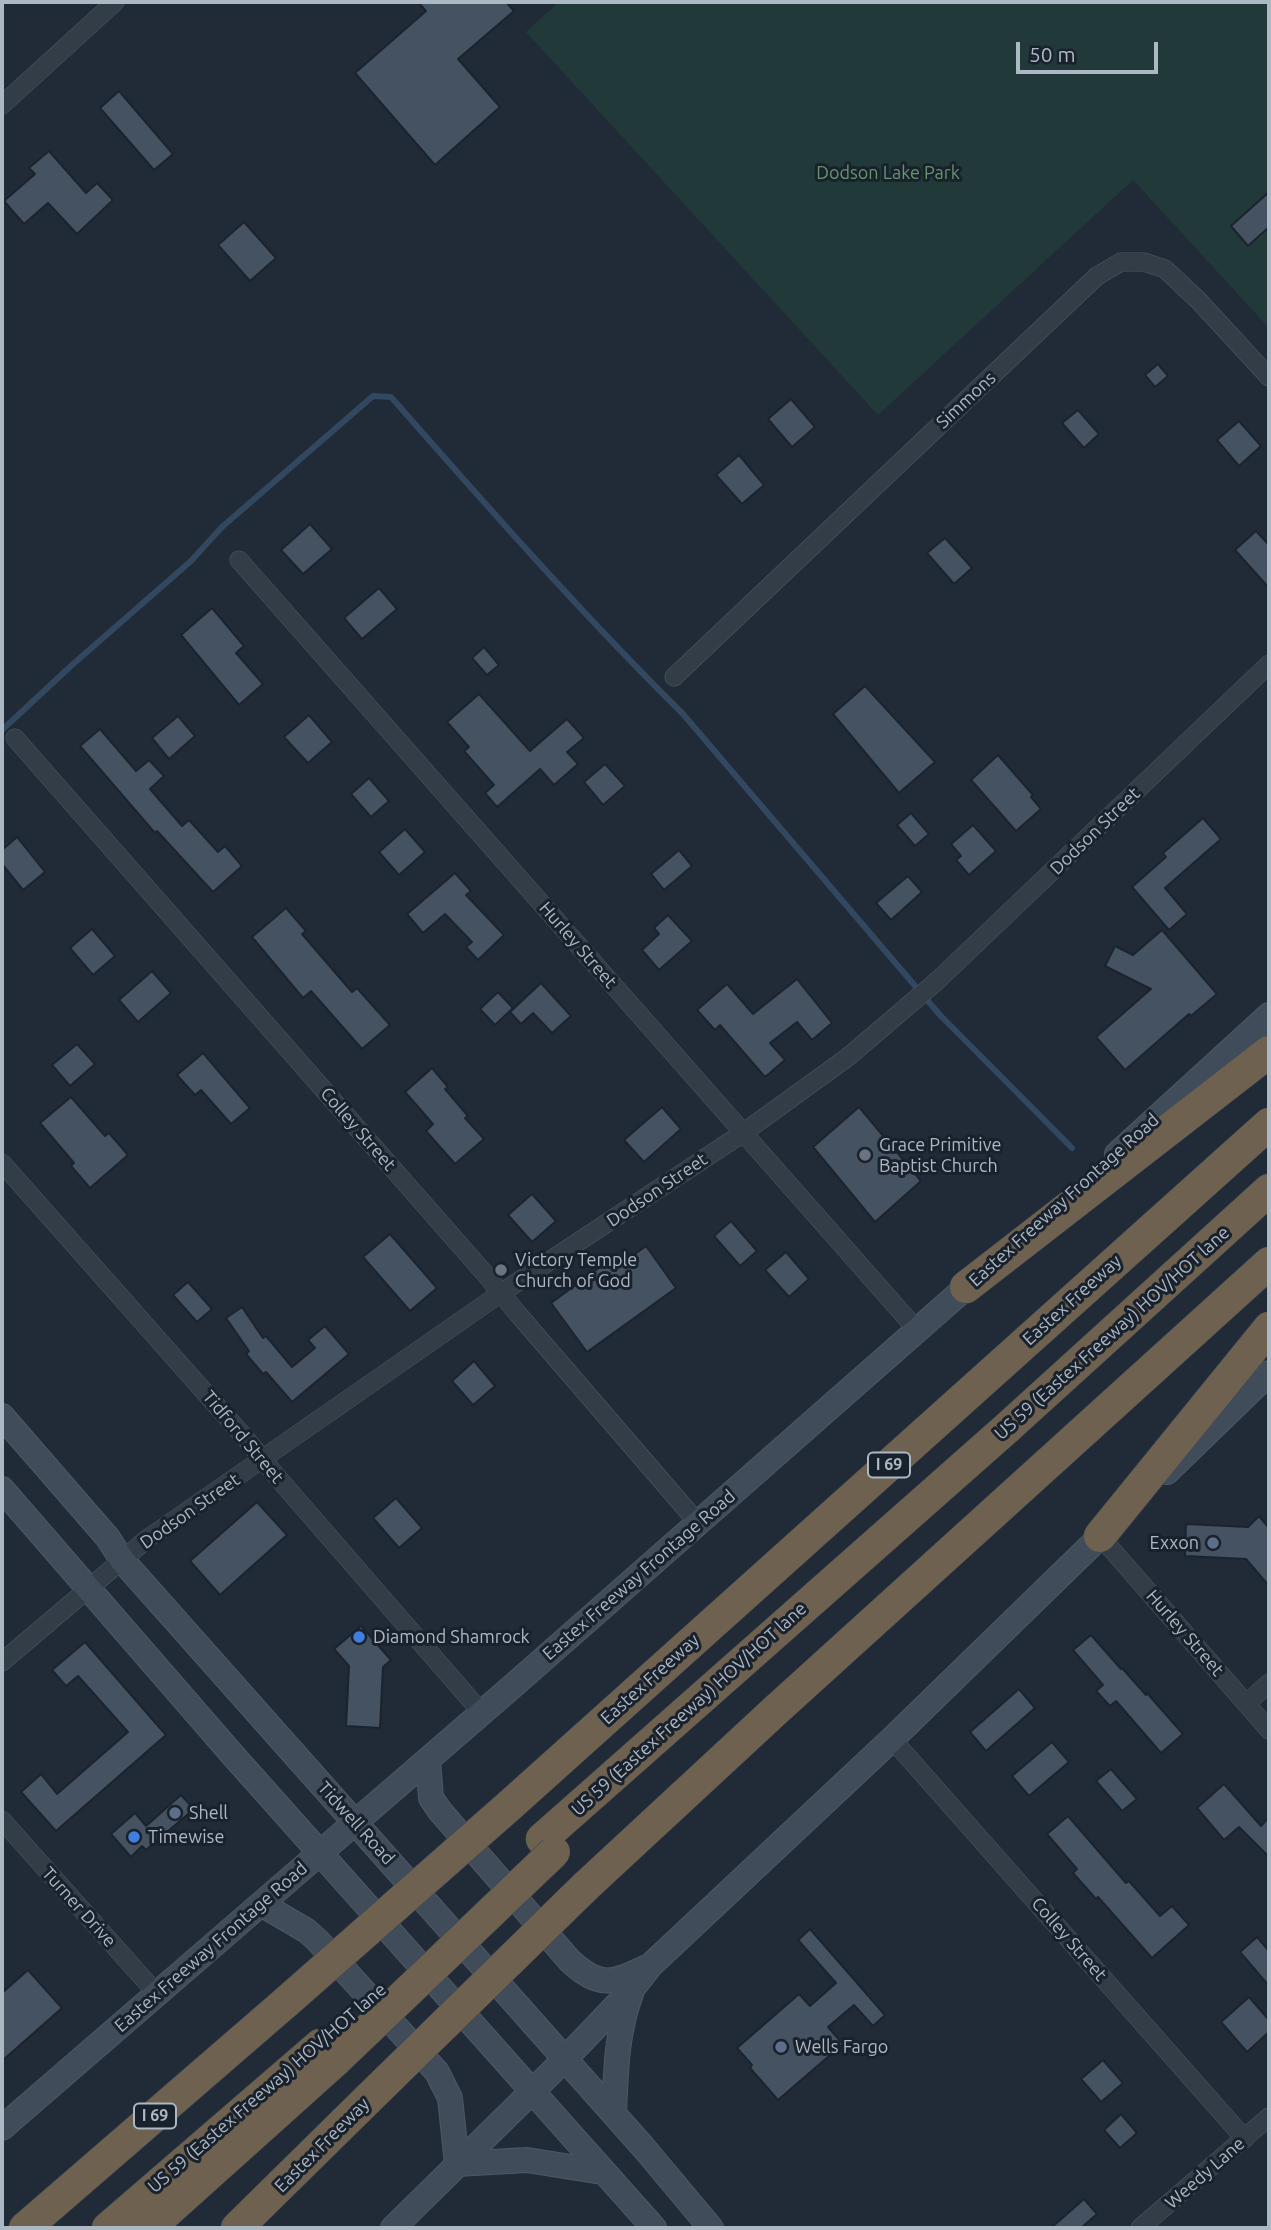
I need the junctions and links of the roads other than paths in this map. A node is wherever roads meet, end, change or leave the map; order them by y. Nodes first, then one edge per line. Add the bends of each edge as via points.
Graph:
1 (115, 2) edge
2 (2, 105) edge
3 (1269, 377) edge
4 (239, 560) dead end
5 (1269, 664) edge
6 (674, 677) dead end
7 (15, 738) dead end
8 (1269, 1015) edge
9 (1269, 1052) edge
10 (1269, 1124) edge
11 (743, 1133) junction
12 (2, 1163) edge
13 (1269, 1190) edge
14 (1269, 1263) edge
15 (966, 1287) junction
16 (502, 1293) junction
17 (1269, 1328) edge
18 (917, 1330) junction
19 (1269, 1373) edge
20 (2, 1416) edge
21 (262, 1459) junction
22 (2, 1489) edge
23 (698, 1523) junction
24 (1100, 1536) junction
25 (122, 1560) junction
26 (89, 1588) junction
27 (2, 1662) edge
28 (1269, 1683) edge
29 (1247, 1703) junction
30 (482, 1713) junction
31 (1269, 1730) edge
32 (892, 1739) junction
33 (428, 1760) junction
34 (2, 1820) edge
35 (355, 1822) junction
36 (320, 1853) junction
37 (261, 1904) junction
38 (651, 1965) junction
39 (633, 1988) junction
40 (157, 1994) junction
41 (327, 2052) junction
42 (565, 2059) junction
43 (531, 2092) junction
44 (614, 2114) junction
45 (1269, 2117) edge
46 (2, 2128) edge
47 (1245, 2139) junction
48 (457, 2164) junction
49 (602, 2172) junction
50 (25, 2228) edge
51 (108, 2228) edge
52 (132, 2228) edge
53 (149, 2228) edge
54 (176, 2228) edge
55 (237, 2228) edge
56 (393, 2228) edge
57 (654, 2228) edge
58 (711, 2228) edge
59 (1140, 2228) edge

1 - 2 street
3 - 6 street, Simmons via 1165,269 1144,262 1121,262 1097,276
4 - 11 street, Hurley Street
5 - 11 street, Dodson Street via 909,1006
7 - 16 street, Colley Street
8 - 15 main road, Eastex Freeway Frontage Road
9 - 15 highway
10 - 50 highway, Eastex Freeway / I 69, bridge via 509,1806
11 - 16 street, Dodson Street
11 - 18 street, Hurley Street
12 - 21 street, Tidford Street
13 - 41 highway, US 59 (Eastex Freeway) HOV/HOT lane, bridge via 837,1578
14 - 55 highway, Eastex Freeway, bridge via 586,1886
15 - 18 main road, Eastex Freeway Frontage Road
16 - 21 street, Dodson Street
16 - 23 street, Colley Street
17 - 24 highway
18 - 23 main road, Eastex Freeway Frontage Road
19 - 24 main road
20 - 25 main road, Tidwell Road
21 - 25 street, Dodson Street
21 - 30 street, Tidford Street
22 - 26 main road
23 - 30 main road, Eastex Freeway Frontage Road
24 - 29 street, Hurley Street
24 - 32 main road
25 - 26 street, Dodson Street
25 - 35 main road, Tidwell Road
26 - 27 street, Dodson Street
26 - 36 main road
28 - 29 street
29 - 31 street, Hurley Street
30 - 33 main road, Eastex Freeway Frontage Road
32 - 38 main road
32 - 47 street, Colley Street
33 - 35 main road, Eastex Freeway Frontage Road
33 - 38 main road via 432,1798 440,1811 570,1961 596,1980 610,1981
34 - 40 street, Turner Drive
35 - 36 main road, Eastex Freeway Frontage Road
35 - 42 main road, Tidwell Road
36 - 37 main road, Eastex Freeway Frontage Road
36 - 43 main road
37 - 40 main road, Eastex Freeway Frontage Road
37 - 48 main road via 318,1941 438,2072 450,2098
38 - 39 main road
39 - 42 main road
39 - 44 main road via 617,2048
40 - 46 main road, Eastex Freeway Frontage Road
41 - 51 highway, US 59 (Eastex Freeway) HOV/HOT lane
41 - 52 highway
41 - 53 highway
41 - 54 highway
42 - 43 main road
42 - 44 main road, Tidwell Road
43 - 48 main road
43 - 49 main road
44 - 58 main road, Tidwell Road
45 - 47 street, Weedy Lane
47 - 59 street, Weedy Lane
48 - 49 main road via 527,2160
48 - 56 main road
49 - 57 main road

